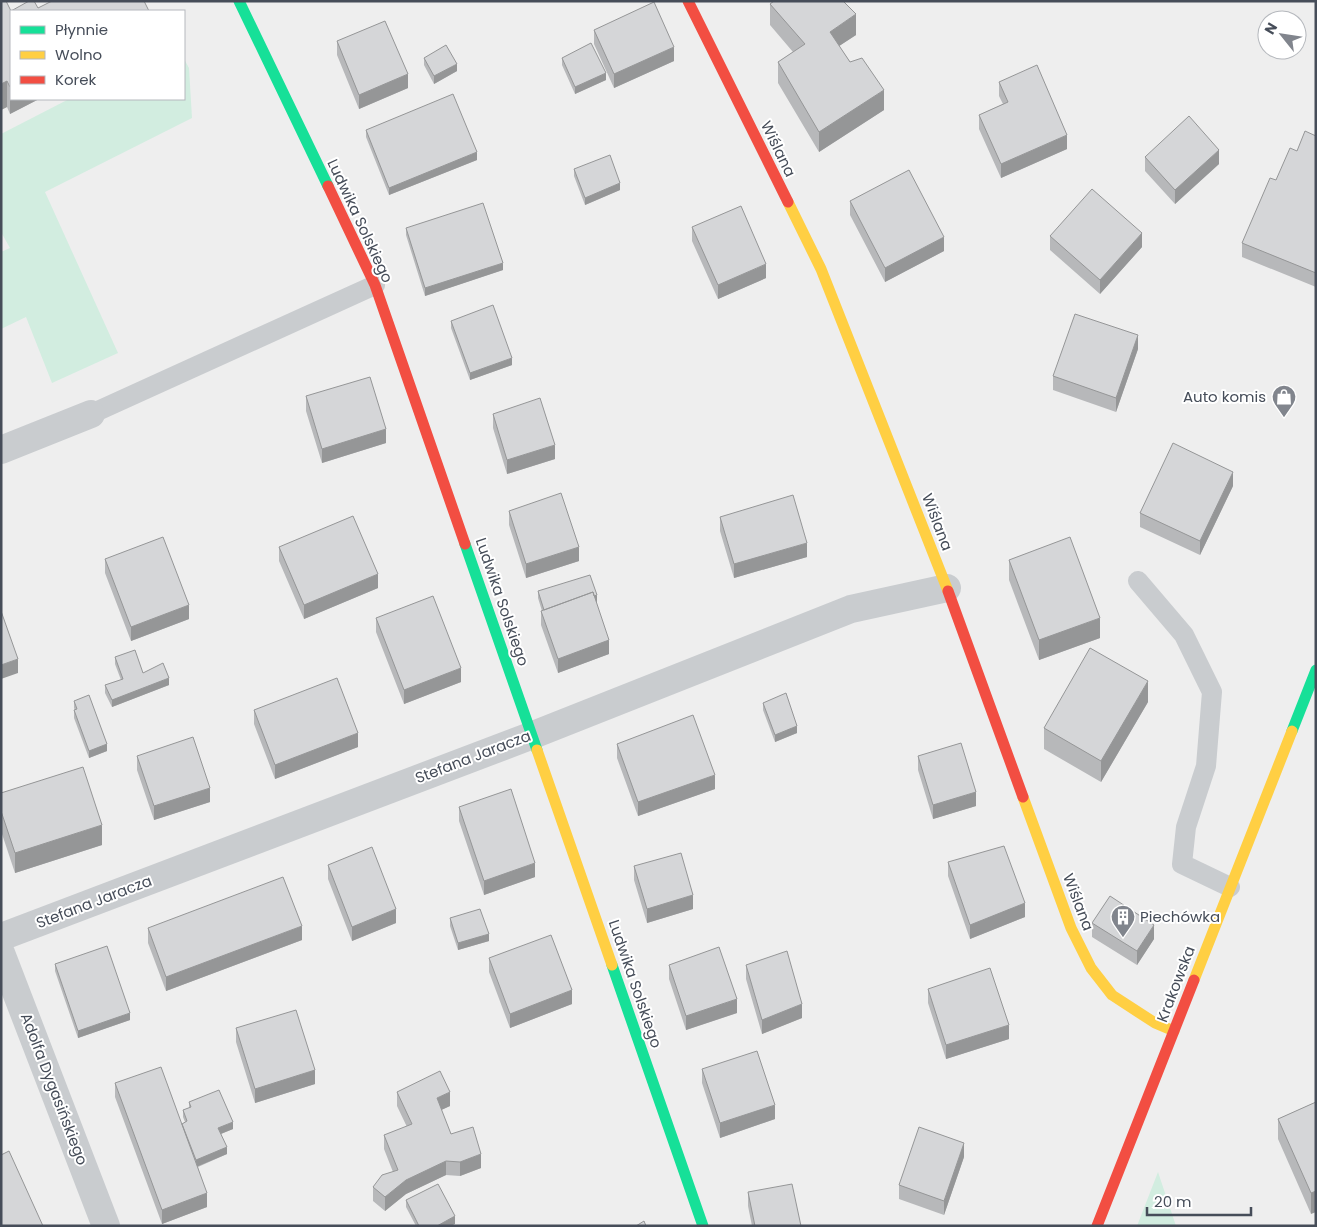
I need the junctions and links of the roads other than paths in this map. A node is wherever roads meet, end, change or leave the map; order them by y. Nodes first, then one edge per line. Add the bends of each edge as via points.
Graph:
1 (238, 1) edge
2 (688, 1) edge
3 (375, 285) junction
4 (91, 414) joint
5 (1, 450) edge
6 (1138, 581) dead end
7 (947, 588) junction
8 (1316, 670) edge
9 (532, 735) junction
10 (1230, 887) junction
11 (1, 937) edge
12 (1, 953) edge
13 (1174, 1031) junction
14 (106, 1226) edge
15 (703, 1226) edge
16 (1097, 1226) edge

1 - 3 street, Ludwika Solskiego
2 - 7 street, Wiślana via 821,269
3 - 4 lane
3 - 9 street, Ludwika Solskiego
4 - 5 street
6 - 10 lane via 1184,635 1212,692 1206,766 1186,828 1182,864
7 - 9 street, Stefana Jaracza via 851,609
7 - 13 street, Wiślana via 1071,928 1091,968 1112,995 1155,1023
8 - 10 street, Krakowska
9 - 11 street, Stefana Jaracza
9 - 15 street, Ludwika Solskiego
10 - 13 street, Krakowska
12 - 14 street, Adolfa Dygasińskiego
13 - 16 street, Krakowska

